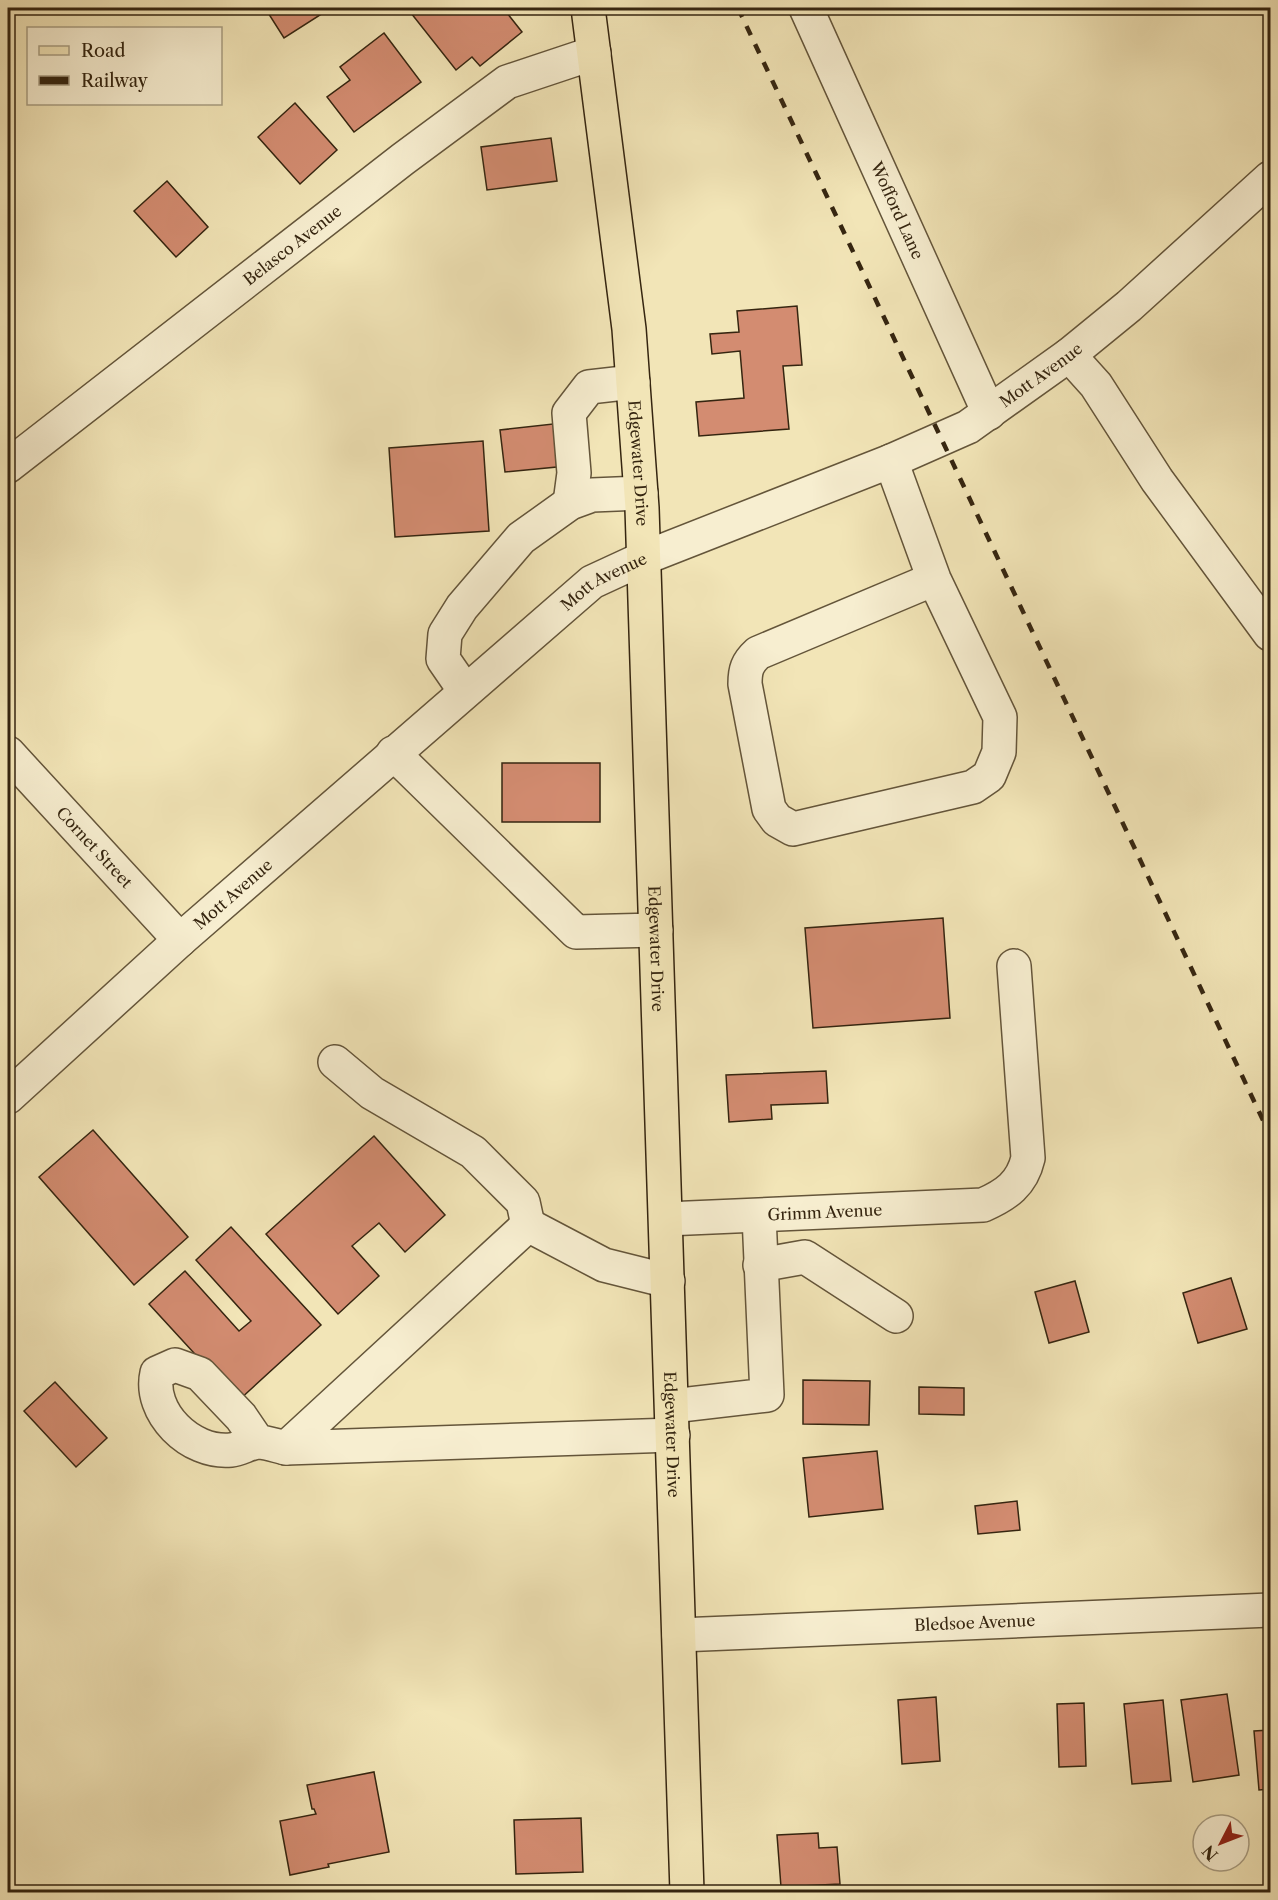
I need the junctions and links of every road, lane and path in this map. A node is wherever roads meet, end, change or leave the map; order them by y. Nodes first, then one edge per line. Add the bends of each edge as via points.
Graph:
1 (588, 8) edge
2 (806, 8) edge
3 (594, 53) junction
4 (1270, 178) edge
5 (1070, 355) junction
6 (633, 382) junction
7 (989, 413) junction
8 (891, 461) junction
9 (8, 466) edge
10 (641, 493) junction
11 (570, 503) junction
12 (644, 558) junction
13 (934, 579) junction
14 (1270, 634) edge
15 (465, 691) junction
16 (8, 753) edge
17 (393, 753) junction
18 (656, 930) junction
19 (180, 940) junction
20 (1014, 966) dead end
21 (335, 1062) dead end
22 (8, 1097) edge
23 (759, 1216) junction
24 (666, 1219) junction
25 (528, 1225) junction
26 (760, 1265) junction
27 (668, 1281) junction
28 (896, 1316) dead end
29 (673, 1421) junction
30 (1270, 1610) edge
31 (679, 1635) junction
32 (687, 1893) edge

1 - 3 main road, Edgewater Drive
2 - 7 street, Wofford Lane
3 - 6 main road, Edgewater Drive
3 - 9 street, Belasco Avenue via 507,82
4 - 5 street, Mott Avenue
5 - 7 street, Mott Avenue
5 - 14 street via 1096,385 1157,480
6 - 10 main road, Edgewater Drive
6 - 11 street via 589,387 569,413 574,473
7 - 8 street, Mott Avenue via 968,427
8 - 12 street, Mott Avenue
8 - 13 street
10 - 11 street via 592,495
10 - 12 main road, Edgewater Drive
11 - 15 street via 520,538 462,607 445,634 443,659
12 - 15 street, Mott Avenue via 592,582
12 - 18 main road, Edgewater Drive
13 - 13 street via 1000,717 999,752 989,776 973,788 916,802 793,829 785,826 769,809 745,668 758,653
15 - 17 street, Mott Avenue
16 - 19 street, Cornet Street
17 - 18 street via 576,932
17 - 19 street, Mott Avenue
18 - 24 main road, Edgewater Drive
19 - 22 street, Mott Avenue
20 - 23 street, Grimm Avenue via 1028,1158 1016,1185 1004,1196 983,1205
21 - 25 street via 372,1093 473,1152 523,1202
23 - 24 street, Grimm Avenue
23 - 26 street
24 - 27 main road, Edgewater Drive
25 - 27 street via 604,1265
25 - 29 street via 272,1445
26 - 28 street via 805,1257
26 - 29 street via 767,1395
27 - 29 main road, Edgewater Drive
29 - 31 main road, Edgewater Drive
30 - 31 street, Bledsoe Avenue
31 - 32 main road, Edgewater Drive

